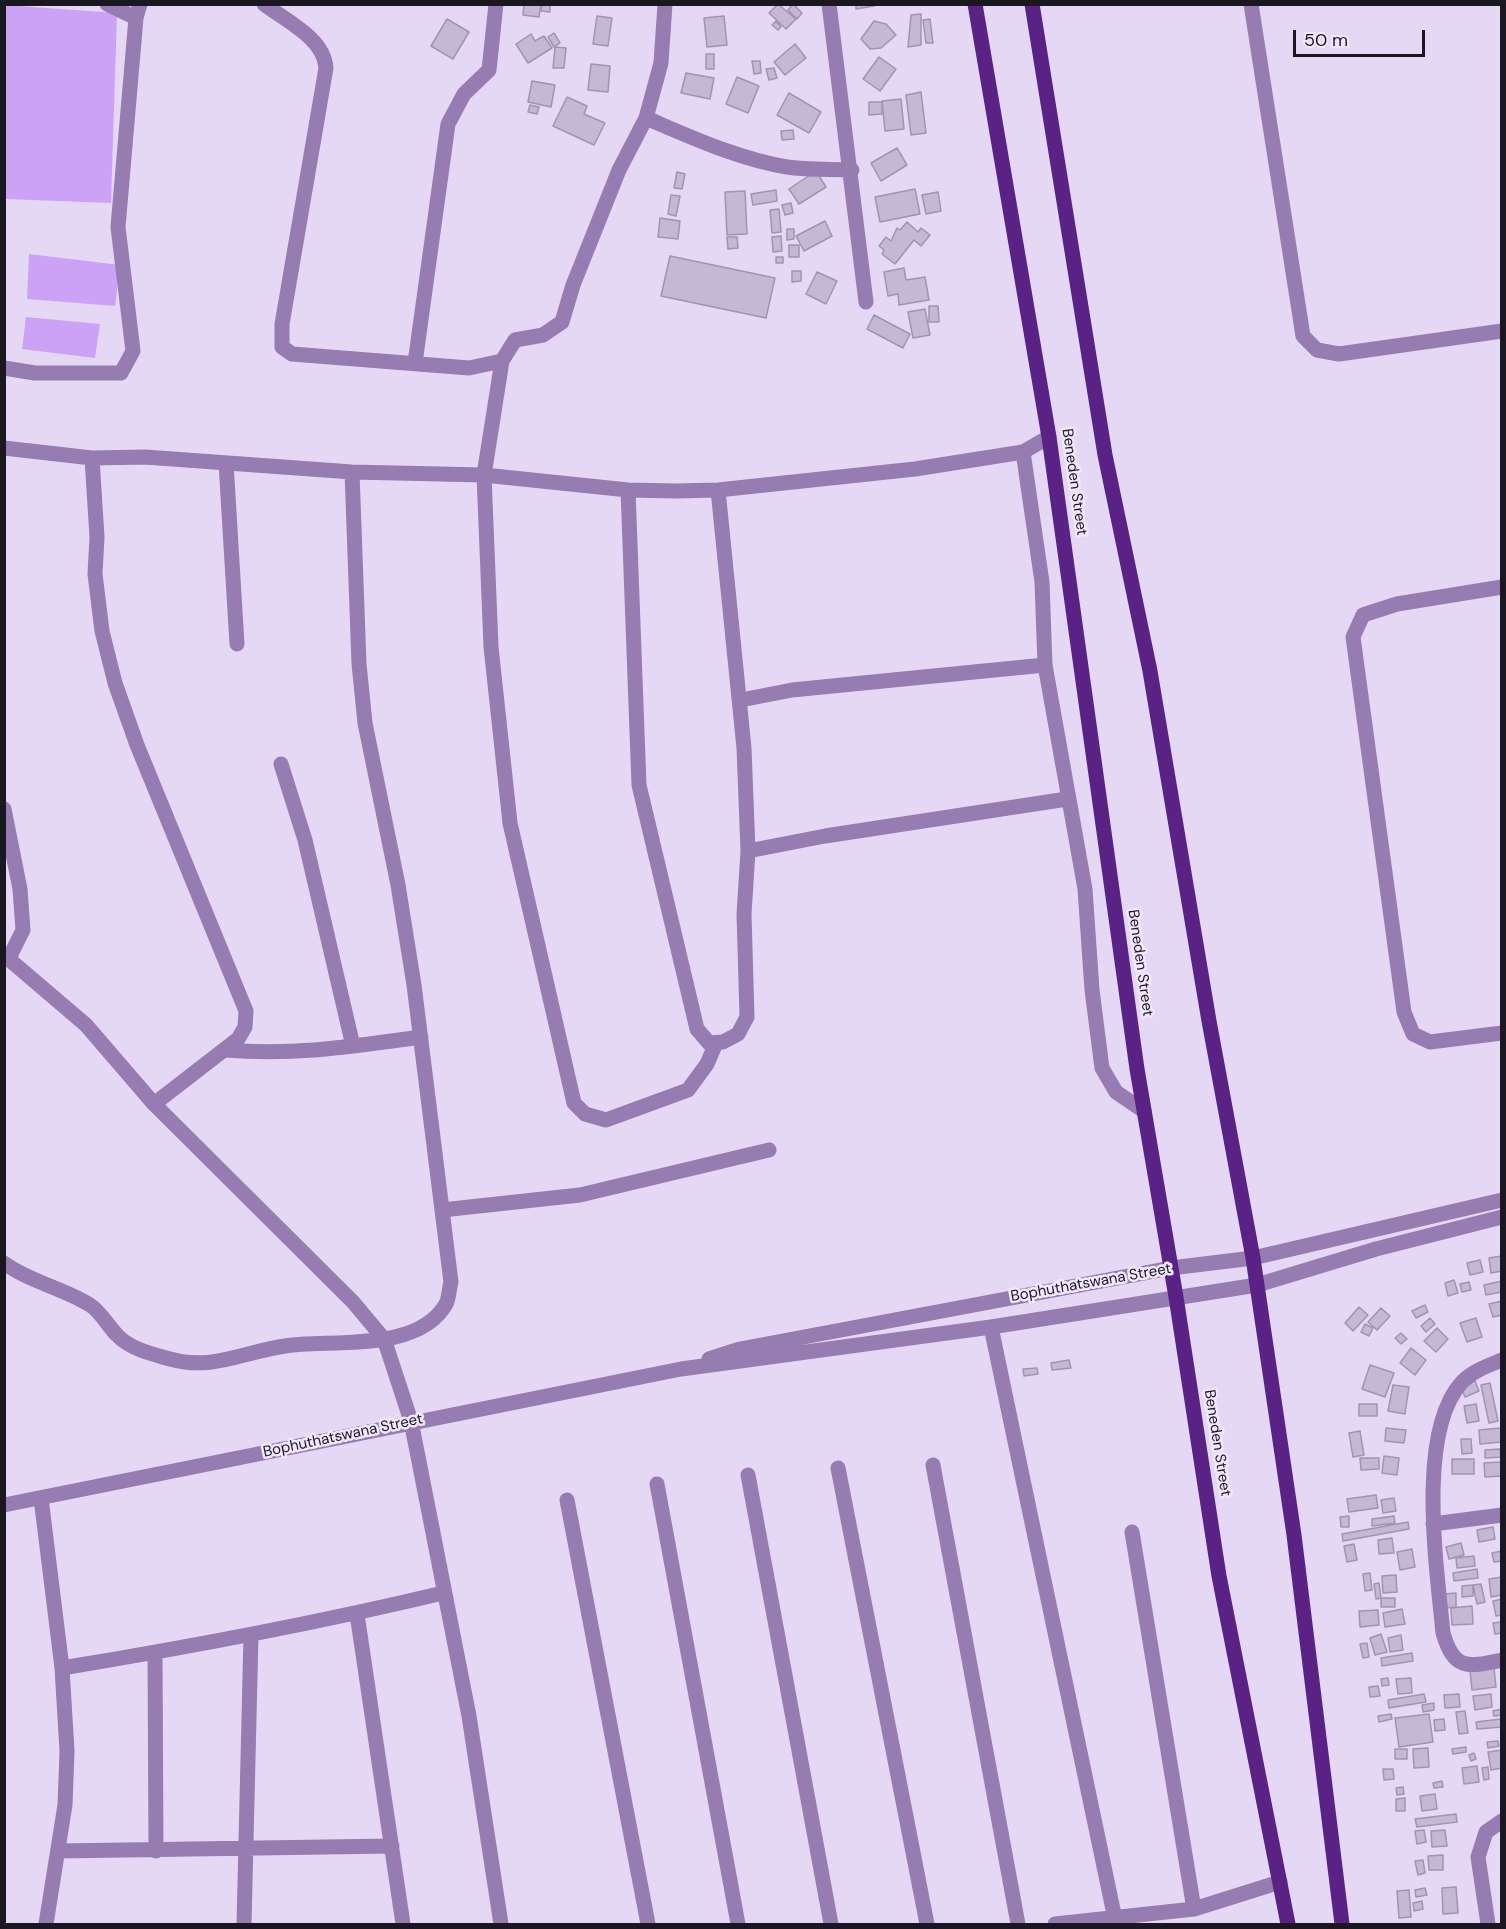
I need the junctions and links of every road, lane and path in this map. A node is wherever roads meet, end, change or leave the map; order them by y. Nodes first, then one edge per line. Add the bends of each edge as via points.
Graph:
1 (107, 4) edge
2 (264, 4) edge
3 (496, 4) edge
4 (665, 4) edge
5 (829, 4) edge
6 (975, 4) edge
7 (1032, 4) edge
8 (1251, 4) edge
9 (138, 11) edge
10 (646, 118) junction
11 (852, 170) junction
12 (866, 302) dead end
13 (1502, 331) edge
14 (502, 362) junction
15 (416, 363) junction
16 (4, 368) edge
17 (1049, 437) junction
18 (4, 448) edge
19 (1023, 452) junction
20 (92, 458) junction
21 (226, 463) junction
22 (352, 472) junction
23 (484, 476) junction
24 (628, 490) junction
25 (718, 490) junction
26 (1502, 587) edge
27 (237, 644) dead end
28 (1045, 665) junction
29 (741, 700) junction
30 (281, 765) dead end
31 (1067, 799) junction
32 (4, 809) edge
33 (748, 851) junction
34 (7, 956) edge
35 (1502, 1033) edge
36 (421, 1037) junction
37 (716, 1043) junction
38 (353, 1046) junction
39 (226, 1050) junction
40 (154, 1104) junction
41 (1144, 1111) junction
42 (769, 1150) dead end
43 (1502, 1200) edge
44 (442, 1210) junction
45 (1502, 1217) edge
46 (1253, 1258) junction
47 (4, 1263) edge
48 (1171, 1268) junction
49 (1257, 1285) junction
50 (1176, 1297) junction
51 (991, 1327) junction
52 (384, 1339) junction
53 (1502, 1360) edge
54 (681, 1369) junction
55 (411, 1421) junction
56 (933, 1465) dead end
57 (838, 1468) dead end
58 (748, 1475) dead end
59 (657, 1484) dead end
60 (41, 1498) junction
61 (567, 1500) dead end
62 (4, 1505) edge
63 (1502, 1515) edge
64 (1433, 1524) junction
65 (1132, 1532) dead end
66 (443, 1593) junction
67 (357, 1614) junction
68 (251, 1635) junction
69 (155, 1653) junction
70 (1502, 1660) edge
71 (62, 1668) junction
72 (1502, 1821) edge
73 (392, 1846) junction
74 (245, 1850) junction
75 (58, 1851) junction
76 (156, 1851) junction
77 (1280, 1882) junction
78 (1190, 1915) edge
79 (1115, 1918) junction
80 (1087, 1923) edge
81 (46, 1924) edge
82 (244, 1924) edge
83 (403, 1924) edge
84 (501, 1924) edge
85 (648, 1924) edge
86 (738, 1924) edge
87 (831, 1924) edge
88 (927, 1924) edge
89 (1018, 1924) edge
90 (1056, 1924) edge
91 (1288, 1924) edge
92 (1342, 1924) edge
93 (1488, 1924) edge

1 - 9 street
2 - 15 street via 314,42 325,58 282,324 282,347 292,354
3 - 15 street via 489,70 464,94 448,124
4 - 10 street via 661,63
5 - 11 street
6 - 17 main road, Beneden Street
7 - 46 main road via 1105,455 1150,671
8 - 13 street via 1304,336 1317,350 1339,354
9 - 16 street via 117,227 133,351 121,373 35,373
10 - 11 street via 767,163
10 - 14 street via 619,170 562,322 543,335 515,340
11 - 12 street
14 - 15 street via 469,368
14 - 23 street
17 - 19 street
17 - 41 main road, Beneden Street
18 - 20 street
19 - 25 street via 848,477
19 - 28 street via 1042,582
20 - 21 street
20 - 39 street via 95,574 102,631 137,745 246,1011 245,1027
21 - 22 street
21 - 27 street
22 - 23 street
22 - 36 street via 365,723 398,885
23 - 24 street
23 - 37 street via 491,647 510,823 574,1103 585,1114 606,1120 688,1090 707,1064
24 - 25 street
24 - 37 street via 639,784 697,1029 709,1043
25 - 29 street
26 - 35 street via 1397,604 1364,615 1353,637 1404,1012 1413,1034 1430,1042
28 - 29 street via 792,690
28 - 31 street
29 - 33 street
30 - 38 street via 305,840
31 - 33 street
31 - 41 street via 1085,889 1102,1068 1116,1092
32 - 34 street via 20,889 23,930
33 - 37 street via 744,914 747,1017 738,1034
34 - 40 street via 86,1025
36 - 38 street
36 - 44 street
38 - 39 street via 268,1054
39 - 40 street
40 - 52 street via 353,1302
41 - 48 main road, Beneden Street
42 - 44 street via 580,1195
43 - 46 street, Bophuthatswana Street
44 - 52 street via 451,1282 447,1302 436,1317 414,1330
45 - 49 street, Bophuthatswana Street
46 - 48 street, Bophuthatswana Street
46 - 49 main road
47 - 52 street via 93,1307 129,1346 196,1365 288,1345
48 - 50 main road, Beneden Street
48 - 54 street, Bophuthatswana Street via 740,1349
49 - 50 street, Bophuthatswana Street
49 - 92 main road via 1294,1536
50 - 51 street, Bophuthatswana Street
50 - 77 main road, Beneden Street via 1219,1576
51 - 54 street, Bophuthatswana Street
51 - 79 street
52 - 55 street
53 - 64 street via 1478,1369 1462,1382 1442,1417
54 - 55 street, Bophuthatswana Street
55 - 60 street, Bophuthatswana Street via 162,1476
55 - 66 street
56 - 89 street
57 - 88 street
58 - 87 street
59 - 86 street
60 - 62 street, Bophuthatswana Street
60 - 71 street
61 - 85 street
63 - 64 street
64 - 70 street via 1446,1644 1462,1664
65 - 78 street
66 - 67 street
66 - 84 street via 469,1716
67 - 68 street
67 - 73 street
68 - 69 street
68 - 74 street
69 - 71 street
69 - 76 street
71 - 75 street via 65,1805
72 - 93 street via 1486,1832 1478,1857
73 - 74 street
73 - 83 street
74 - 76 street
74 - 82 street
75 - 76 street
75 - 81 street
77 - 78 street
77 - 91 main road, Beneden Street
78 - 79 street
79 - 80 street
80 - 90 street

